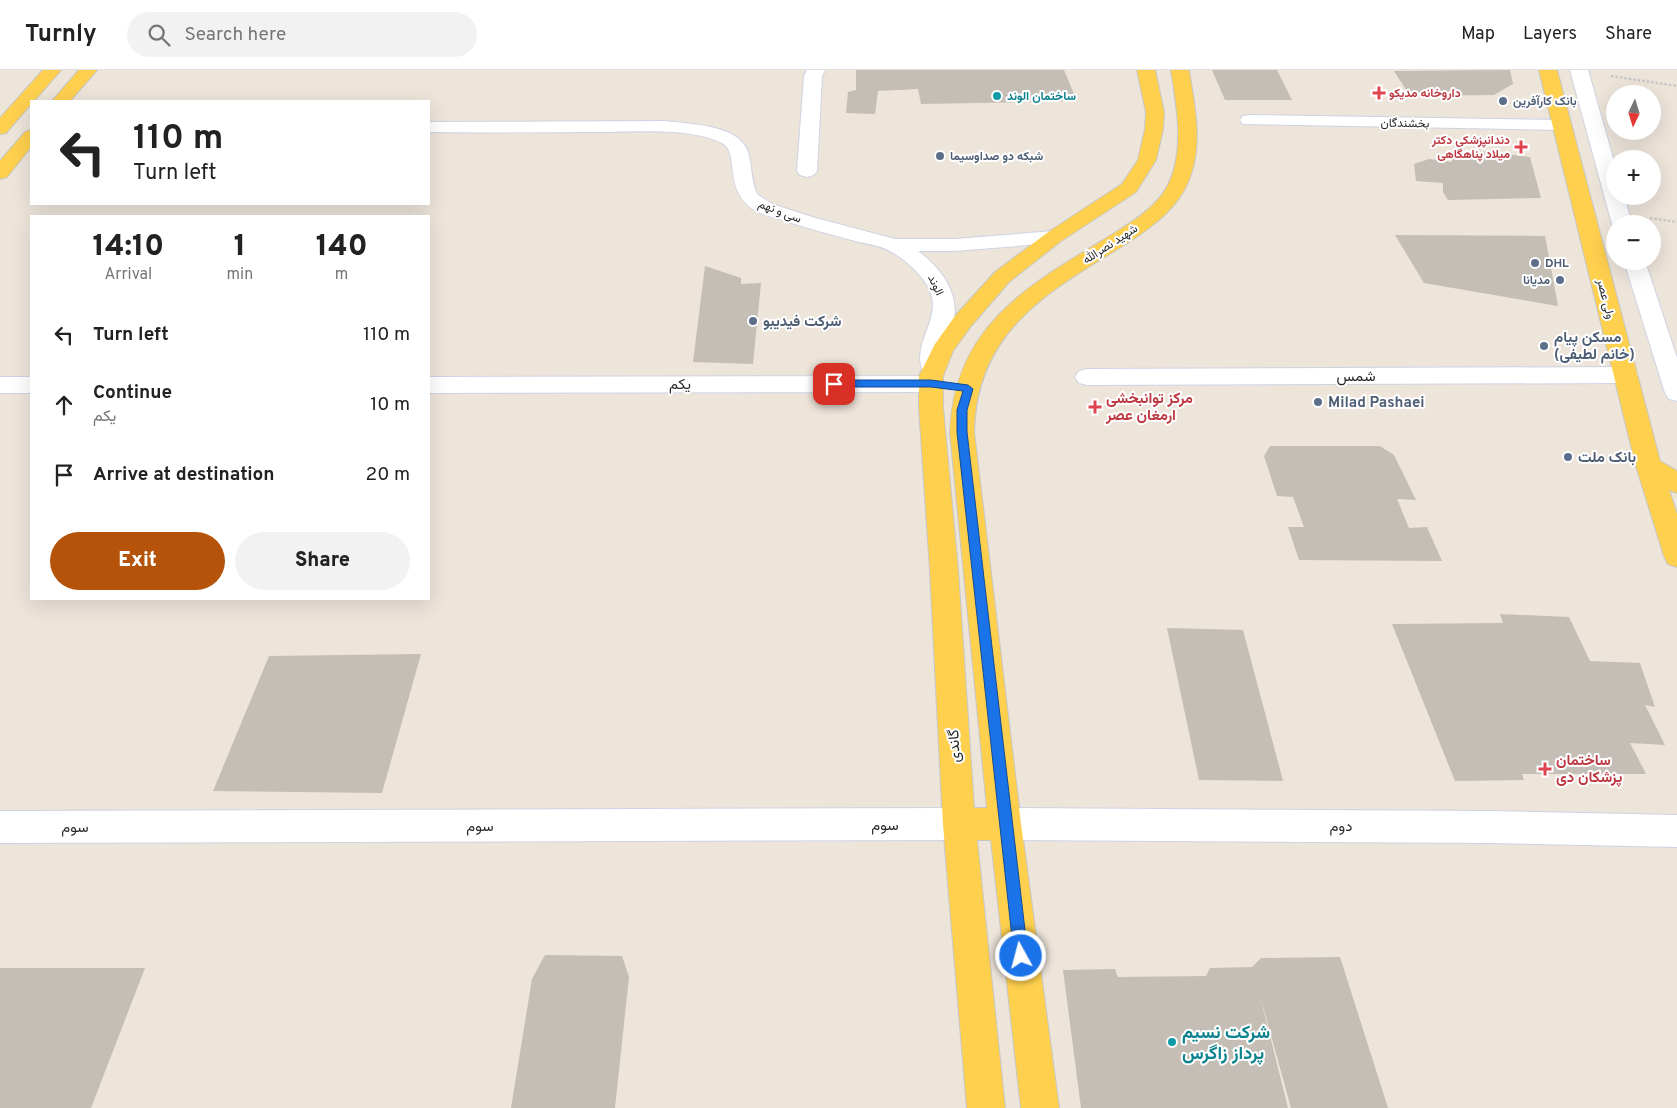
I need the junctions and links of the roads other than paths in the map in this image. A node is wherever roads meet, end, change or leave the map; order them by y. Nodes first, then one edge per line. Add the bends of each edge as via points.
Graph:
1 (52, 70) edge
2 (88, 70) edge
3 (816, 70) edge
4 (1146, 70) edge
5 (1180, 70) edge
6 (1548, 70) edge
7 (1579, 71) edge
8 (62, 100) edge
9 (1249, 120) dead end
10 (1562, 125) junction
11 (430, 127) edge
12 (0, 129) edge
13 (30, 137) edge
14 (807, 170) dead end
15 (0, 173) edge
16 (1619, 215) edge
17 (1054, 237) junction
18 (895, 245) junction
19 (1637, 270) edge
20 (1626, 375) junction
21 (932, 376) junction
22 (1087, 377) dead end
23 (430, 384) edge
24 (0, 385) edge
25 (30, 385) edge
26 (968, 389) junction
27 (1677, 393) edge
28 (1649, 466) junction
29 (1677, 484) edge
30 (1677, 556) edge
31 (959, 824) junction
32 (1005, 824) junction
33 (0, 827) edge
34 (1677, 831) edge
35 (986, 1108) edge
36 (1040, 1108) edge

1 - 12 main road
2 - 8 main road
3 - 14 street via 812,76
4 - 17 main road via 1155,112 1147,160 1129,188
5 - 26 main road, شهید نصرالله via 1187,154 1177,185 1159,212 1038,290 1009,316 981,356
6 - 10 main road, ولی عصر
7 - 16 street
9 - 10 street, بخشندگان
10 - 20 main road, ولی عصر
11 - 18 street, سی و نهم via 664,126 713,133 736,145 745,190 755,202 788,216
13 - 15 main road
17 - 18 street, سی و نهم via 954,245
17 - 21 main road via 1002,277 976,305 943,349
18 - 21 street, الوند via 931,272 942,297 943,320 929,353
19 - 27 street
20 - 22 street, شمس
20 - 28 main road, ولی عصر
21 - 23 street, یکم
21 - 26 main road
21 - 31 main road, گاندی
24 - 25 street
26 - 32 main road via 962,410 962,432
28 - 29 main road
28 - 30 main road, ولی عصر
31 - 32 main road
31 - 33 street, سوم
31 - 35 main road, گاندی
32 - 34 street, دوم via 1490,826
32 - 36 main road

